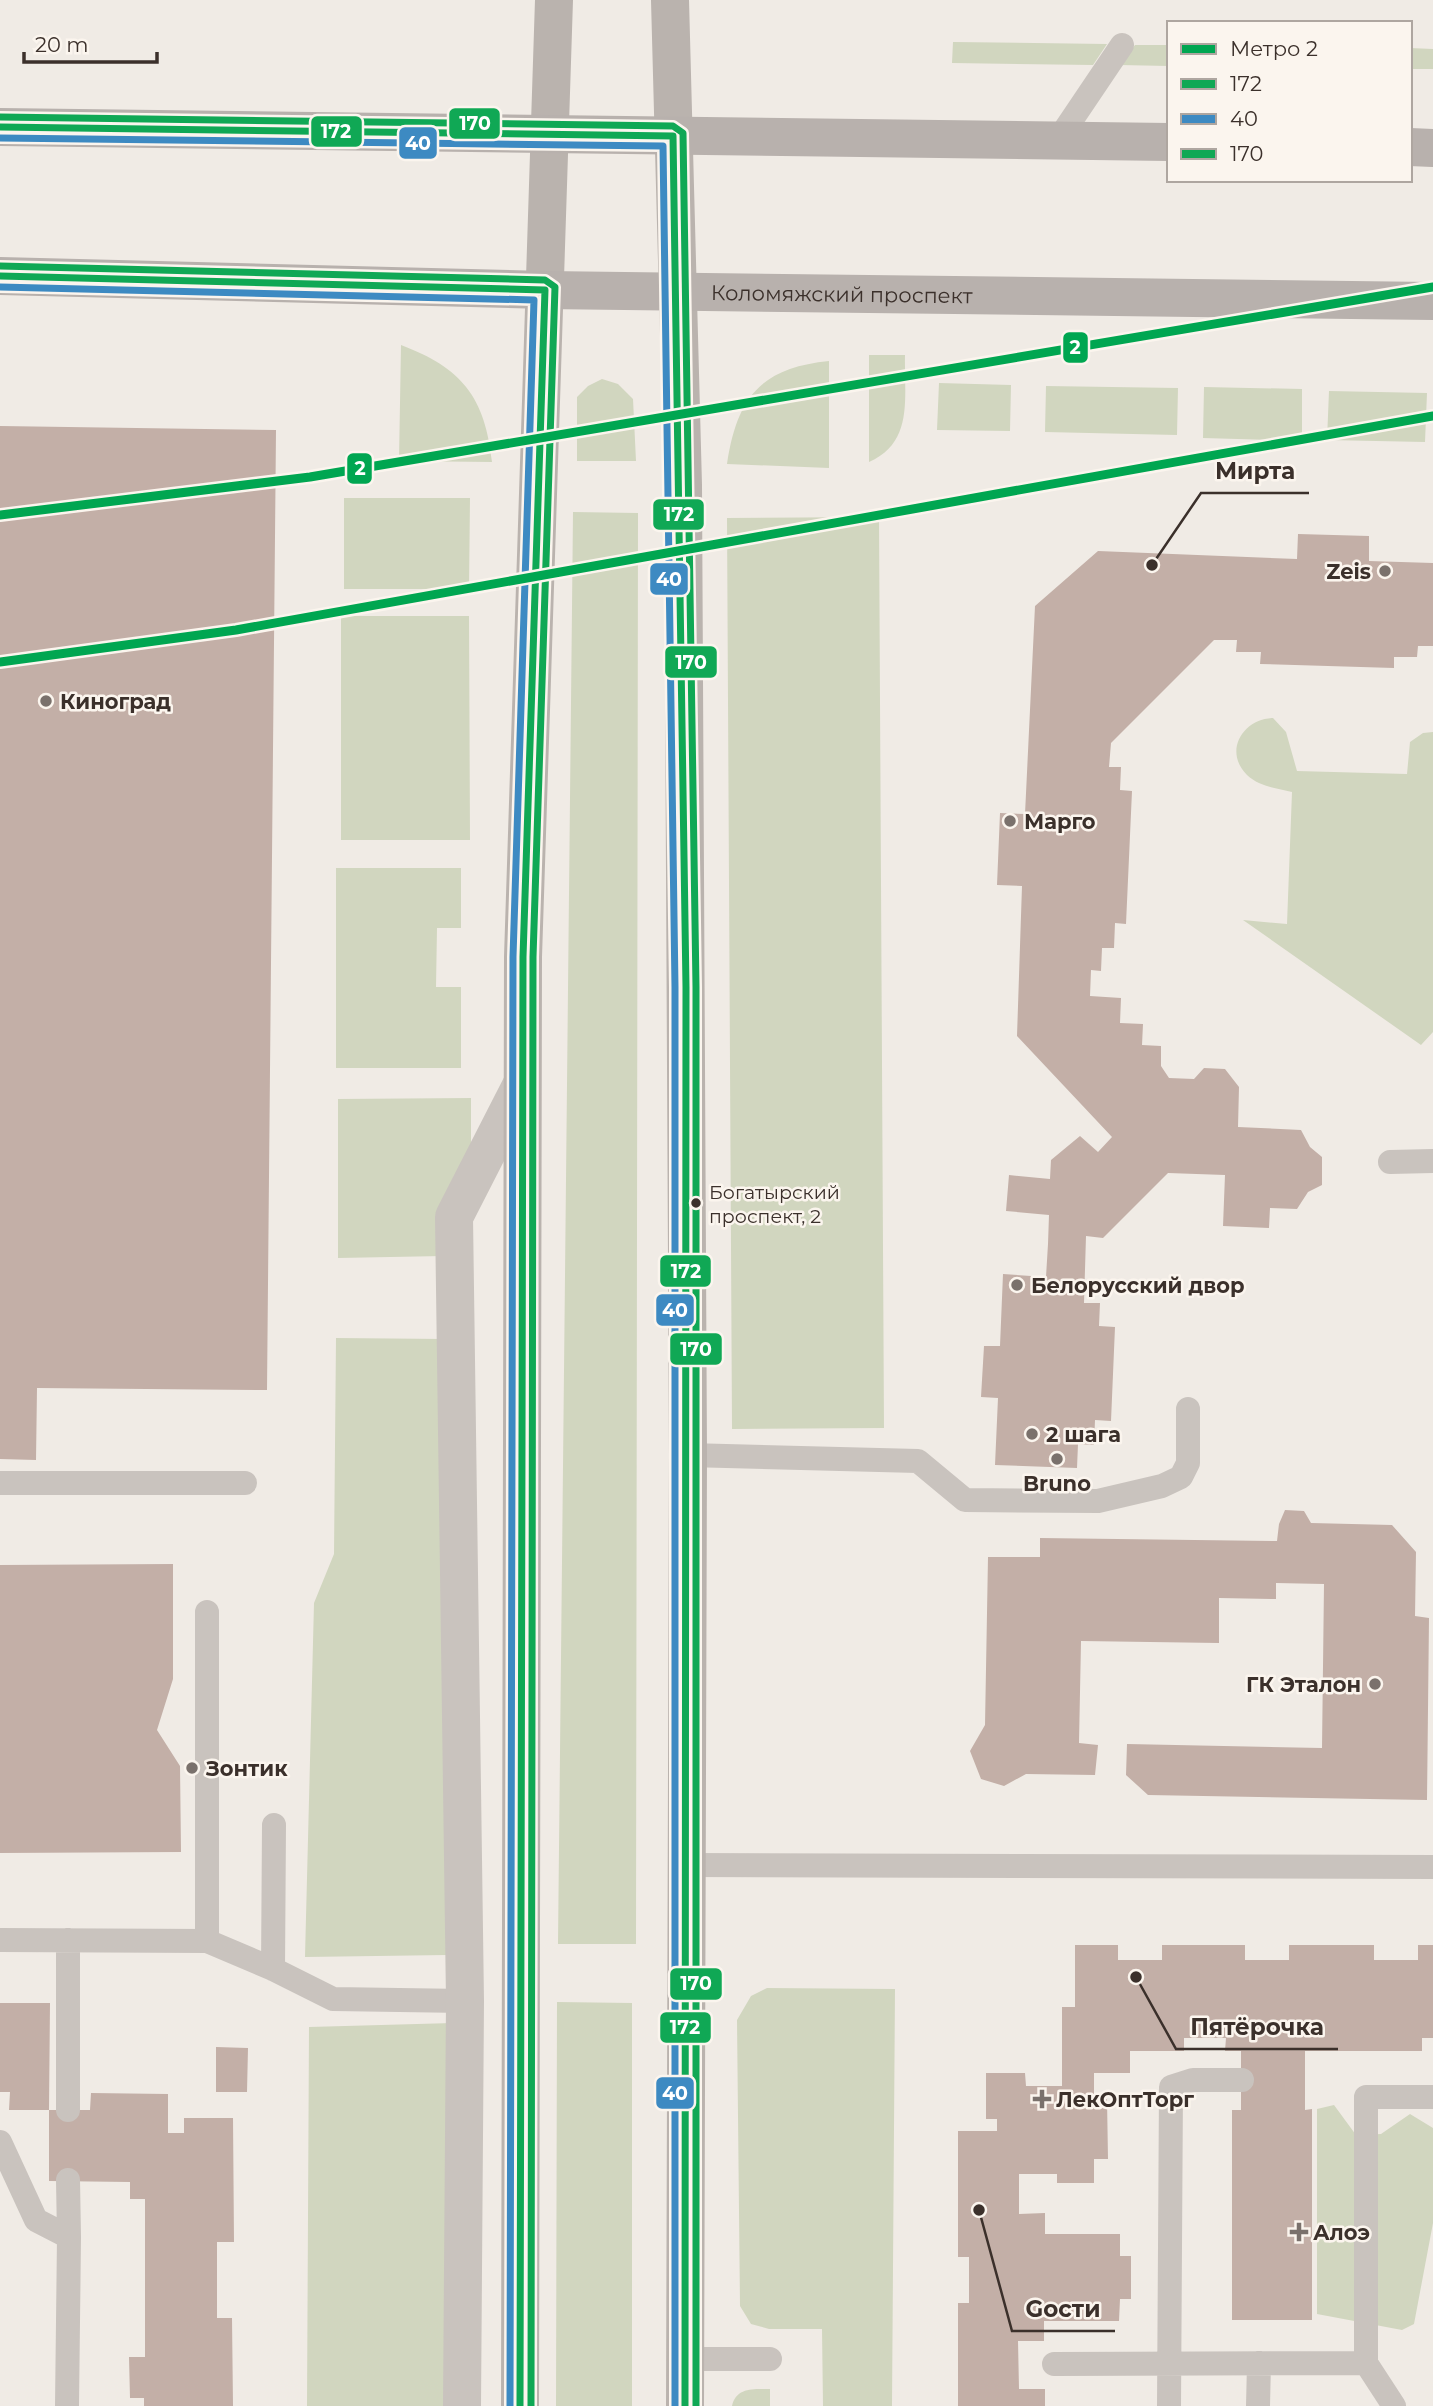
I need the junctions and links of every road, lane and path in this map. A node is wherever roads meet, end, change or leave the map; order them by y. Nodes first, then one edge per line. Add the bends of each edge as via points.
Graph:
1 (554, 0) edge
2 (670, 0) edge
3 (1122, 45) dead end
4 (0, 127) edge
5 (550, 136) junction
6 (673, 136) junction
7 (1058, 140) junction
8 (1167, 142) edge
9 (1412, 147) edge
10 (1433, 148) edge
11 (0, 276) edge
12 (545, 290) junction
13 (677, 291) junction
14 (1433, 301) edge
15 (522, 1084) junction
16 (1433, 1161) edge
17 (1390, 1162) dead end
18 (1188, 1409) dead end
19 (688, 1455) junction
20 (0, 1483) edge
21 (245, 1483) dead end
22 (207, 1612) dead end
23 (274, 1825) dead end
24 (686, 1865) junction
25 (1433, 1867) edge
26 (0, 1940) edge
27 (68, 1940) junction
28 (206, 1941) junction
29 (273, 1969) junction
30 (465, 2001) junction
31 (1242, 2080) dead end
32 (1433, 2097) edge
33 (68, 2110) dead end
34 (0, 2142) edge
35 (68, 2180) dead end
36 (69, 2237) junction
37 (685, 2359) junction
38 (770, 2359) dead end
39 (1170, 2361) junction
40 (1259, 2363) junction
41 (1366, 2363) junction
42 (1054, 2364) dead end
43 (67, 2406) edge
44 (461, 2406) edge
45 (520, 2406) edge
46 (685, 2406) edge
47 (1169, 2406) edge
48 (1258, 2406) edge
49 (1394, 2406) edge

1 - 5 main road
2 - 6 main road
3 - 7 lane
4 - 5 main road
5 - 6 main road
5 - 12 main road
6 - 7 main road
6 - 13 main road
7 - 8 main road
9 - 10 main road
11 - 12 main road, Коломяжский проспект
12 - 13 main road, Коломяжский проспект
12 - 15 main road
13 - 14 main road, Коломяжский проспект
13 - 19 main road via 683,499
15 - 30 street via 454,1217
15 - 45 main road
16 - 17 lane
18 - 19 lane via 1188,1464 1181,1477 1098,1501 965,1500 918,1461
19 - 24 main road
20 - 21 lane
22 - 28 lane
23 - 29 lane
24 - 25 lane
24 - 37 main road
26 - 27 lane
27 - 28 lane
27 - 33 lane
28 - 29 lane
29 - 30 lane via 333,1999
30 - 44 street
31 - 39 lane via 1194,2080 1171,2087
32 - 41 lane via 1366,2097
34 - 36 lane via 36,2220
35 - 36 lane
36 - 43 lane
37 - 38 lane
37 - 46 main road
39 - 40 lane
39 - 42 lane
39 - 47 lane
40 - 41 lane
40 - 48 lane
41 - 49 lane

